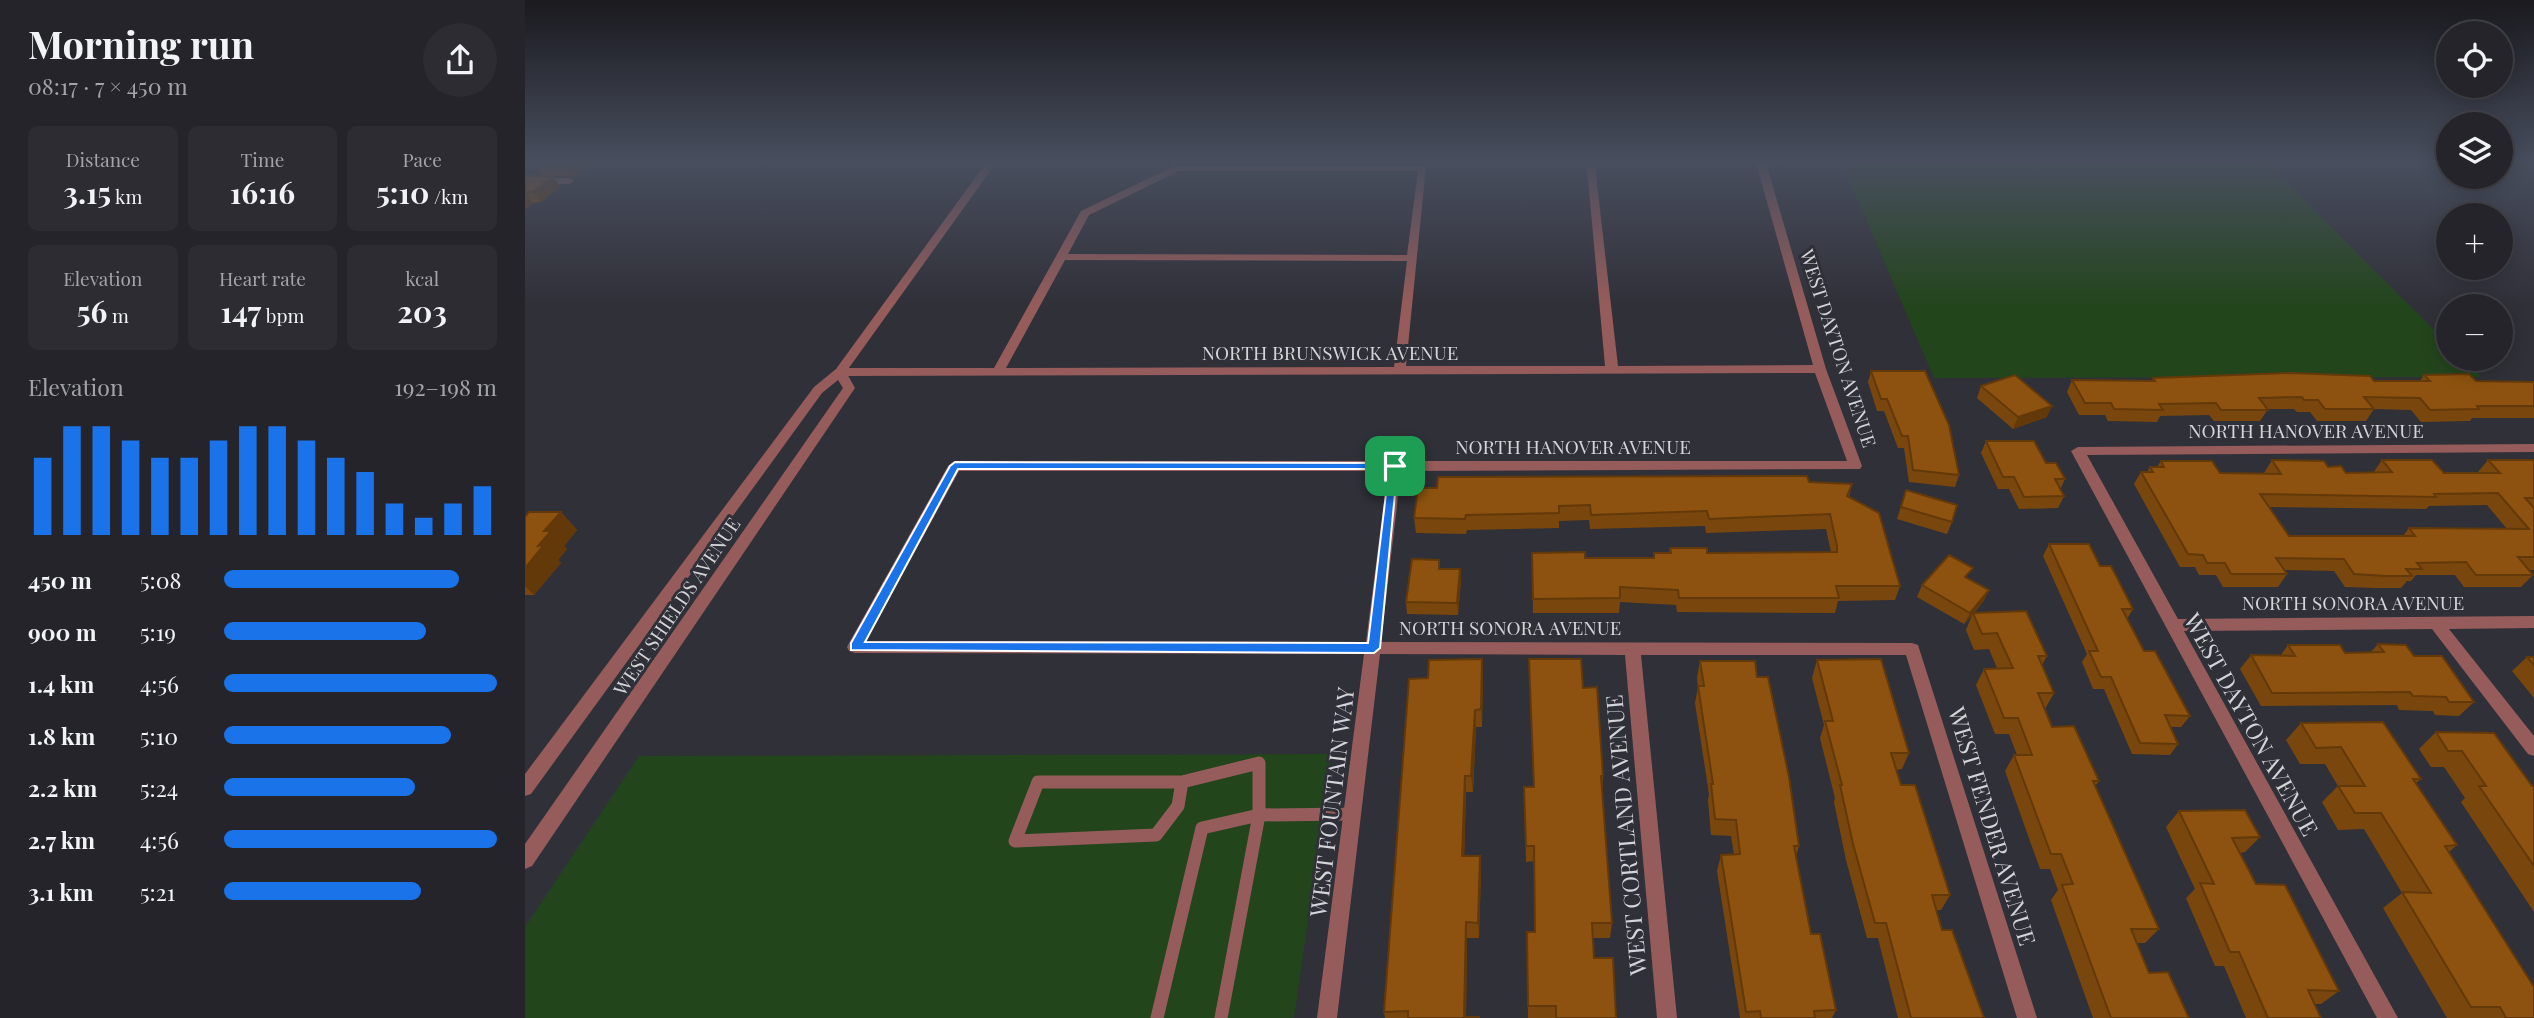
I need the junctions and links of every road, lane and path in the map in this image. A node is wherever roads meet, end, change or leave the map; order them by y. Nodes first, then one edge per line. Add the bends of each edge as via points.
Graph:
1 (957, 211) edge
2 (1090, 211) edge
3 (1418, 211) edge
4 (1596, 211) edge
5 (1775, 211) edge
6 (1061, 257) junction
7 (1413, 258) junction
8 (1821, 369) junction
9 (1612, 371) junction
10 (841, 372) junction
11 (998, 372) junction
12 (1399, 372) junction
13 (2534, 448) edge
14 (2078, 451) joint
15 (1395, 466) junction
16 (1855, 466) joint
17 (2534, 622) edge
18 (2436, 623) junction
19 (2172, 625) junction
20 (855, 647) joint
21 (1374, 648) junction
22 (1632, 648) junction
23 (1912, 649) joint
24 (2534, 749) edge
25 (1182, 782) junction
26 (525, 788) edge
27 (1353, 814) junction
28 (1259, 815) junction
29 (525, 860) edge
30 (1157, 1018) edge
31 (1221, 1018) edge
32 (1327, 1018) edge
33 (1667, 1018) edge
34 (2027, 1018) edge
35 (2388, 1018) edge

1 - 10 street, WEST SHIELDS AVENUE
2 - 6 street
3 - 7 street
4 - 9 street
5 - 8 street, WEST DAYTON AVENUE
6 - 7 street
6 - 11 street
7 - 12 street
8 - 9 street, NORTH BRUNSWICK AVENUE
8 - 16 street, WEST DAYTON AVENUE
9 - 12 street, NORTH BRUNSWICK AVENUE
10 - 11 street, NORTH BRUNSWICK AVENUE
10 - 26 street, WEST SHIELDS AVENUE via 818,390
10 - 29 street, WEST SHIELDS AVENUE via 849,388
11 - 12 street, NORTH BRUNSWICK AVENUE
13 - 14 street, NORTH HANOVER AVENUE
14 - 19 street, WEST DAYTON AVENUE
15 - 16 street, NORTH HANOVER AVENUE
15 - 20 street, NORTH HANOVER AVENUE via 955,466
15 - 21 street, WEST FOUNTAIN WAY
17 - 18 street, NORTH SONORA AVENUE
18 - 19 street, NORTH SONORA AVENUE
18 - 24 street
19 - 35 street, WEST DAYTON AVENUE
20 - 21 street, NORTH SONORA AVENUE
21 - 22 street, NORTH SONORA AVENUE
21 - 27 street, WEST FOUNTAIN WAY
22 - 23 street, NORTH SONORA AVENUE
22 - 33 street, WEST CORTLAND AVENUE
23 - 34 street, WEST FENDER AVENUE
25 - 25 lane via 1038,782 1015,841 1156,835 1178,806
25 - 28 lane via 1259,763
27 - 28 lane
27 - 32 street, WEST FOUNTAIN WAY
28 - 30 lane via 1202,828
28 - 31 lane

